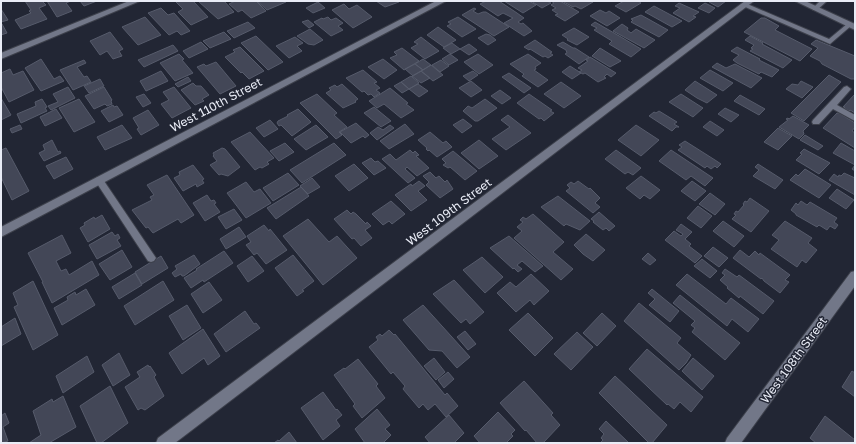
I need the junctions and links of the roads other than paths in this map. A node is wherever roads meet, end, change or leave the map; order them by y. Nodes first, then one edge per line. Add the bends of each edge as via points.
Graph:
1 (136, 1) edge
2 (442, 1) edge
3 (799, 1) edge
4 (824, 1) edge
5 (747, 3) edge
6 (815, 9) junction
7 (852, 26) edge
8 (1, 56) edge
9 (847, 89) dead end
10 (831, 105) junction
11 (855, 118) edge
12 (816, 122) dead end
13 (100, 180) junction
14 (1, 232) edge
15 (151, 258) dead end
16 (855, 276) edge
17 (164, 443) edge
18 (732, 443) edge

1 - 8 street
2 - 13 street, West 110th Street
3 - 6 street
4 - 6 lane
5 - 7 lane via 830,42
5 - 17 street, West 109th Street
6 - 7 street
9 - 10 lane
10 - 11 lane
10 - 12 lane
13 - 14 street, West 110th Street
13 - 15 lane
16 - 18 street, West 108th Street

